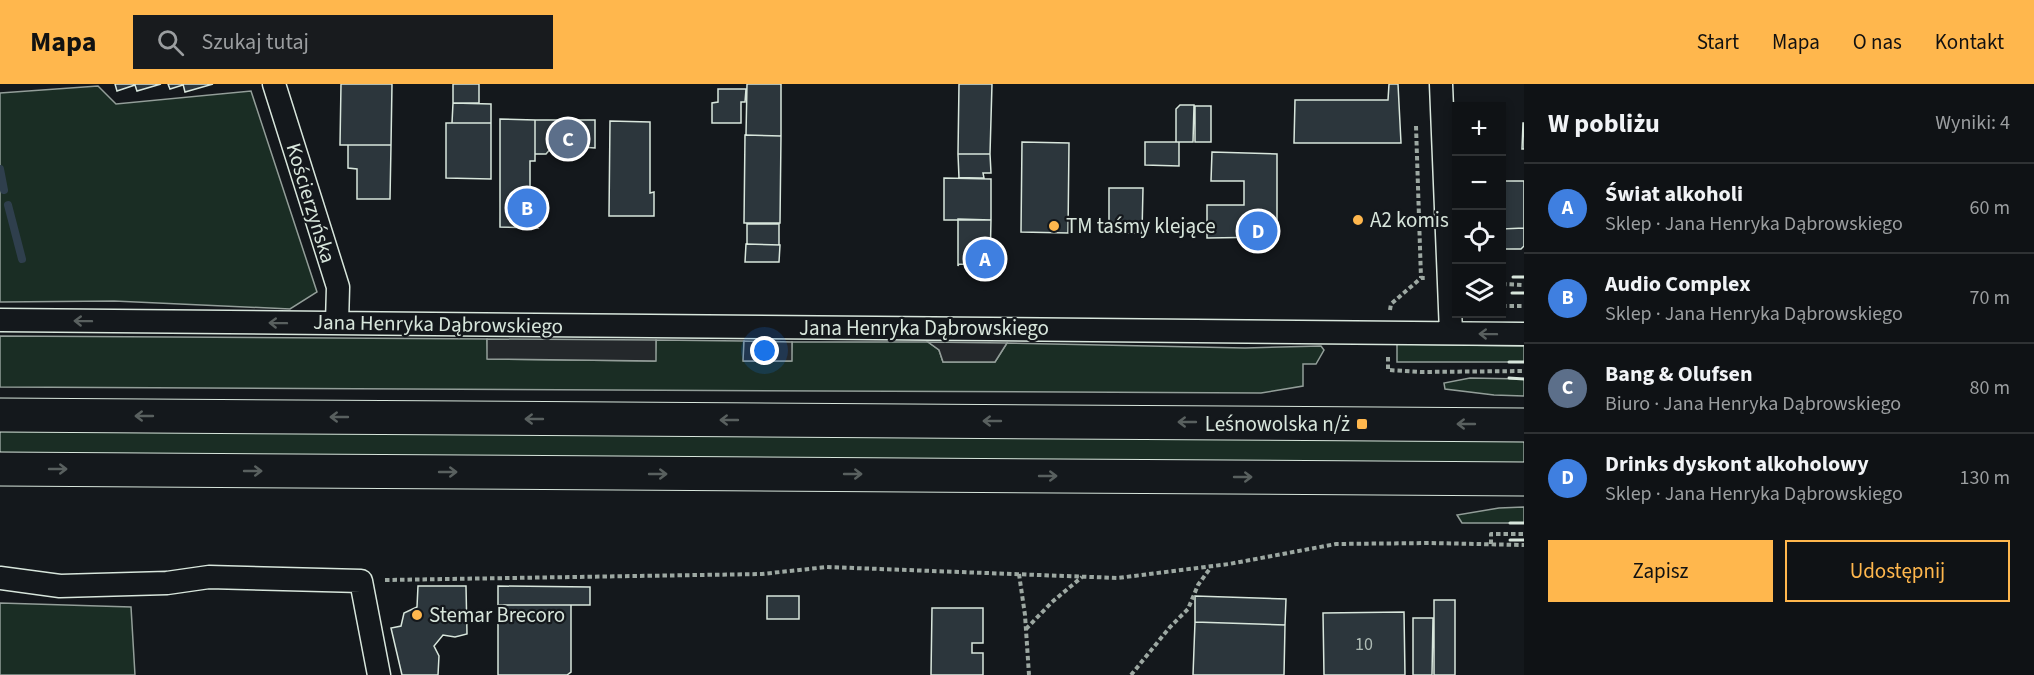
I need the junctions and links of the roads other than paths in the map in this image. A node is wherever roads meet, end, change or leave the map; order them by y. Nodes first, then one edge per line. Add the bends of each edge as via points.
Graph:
1 (274, 84) edge
2 (1441, 84) edge
3 (0, 320) edge
4 (337, 323) junction
5 (1451, 333) junction
6 (1524, 334) edge
7 (0, 415) edge
8 (1524, 425) edge
9 (0, 469) edge
10 (1524, 479) edge
11 (0, 578) edge
12 (379, 675) edge

1 - 4 street, Kościerzyńska via 338,287
2 - 5 street
4 -> 3 street, Jana Henryka Dąbrowskiego
4 - 5 street, Jana Henryka Dąbrowskiego
6 -> 5 street, Jana Henryka Dąbrowskiego
8 -> 7 main road
9 -> 10 main road
11 - 12 street via 60,586 167,583 209,577 361,581

